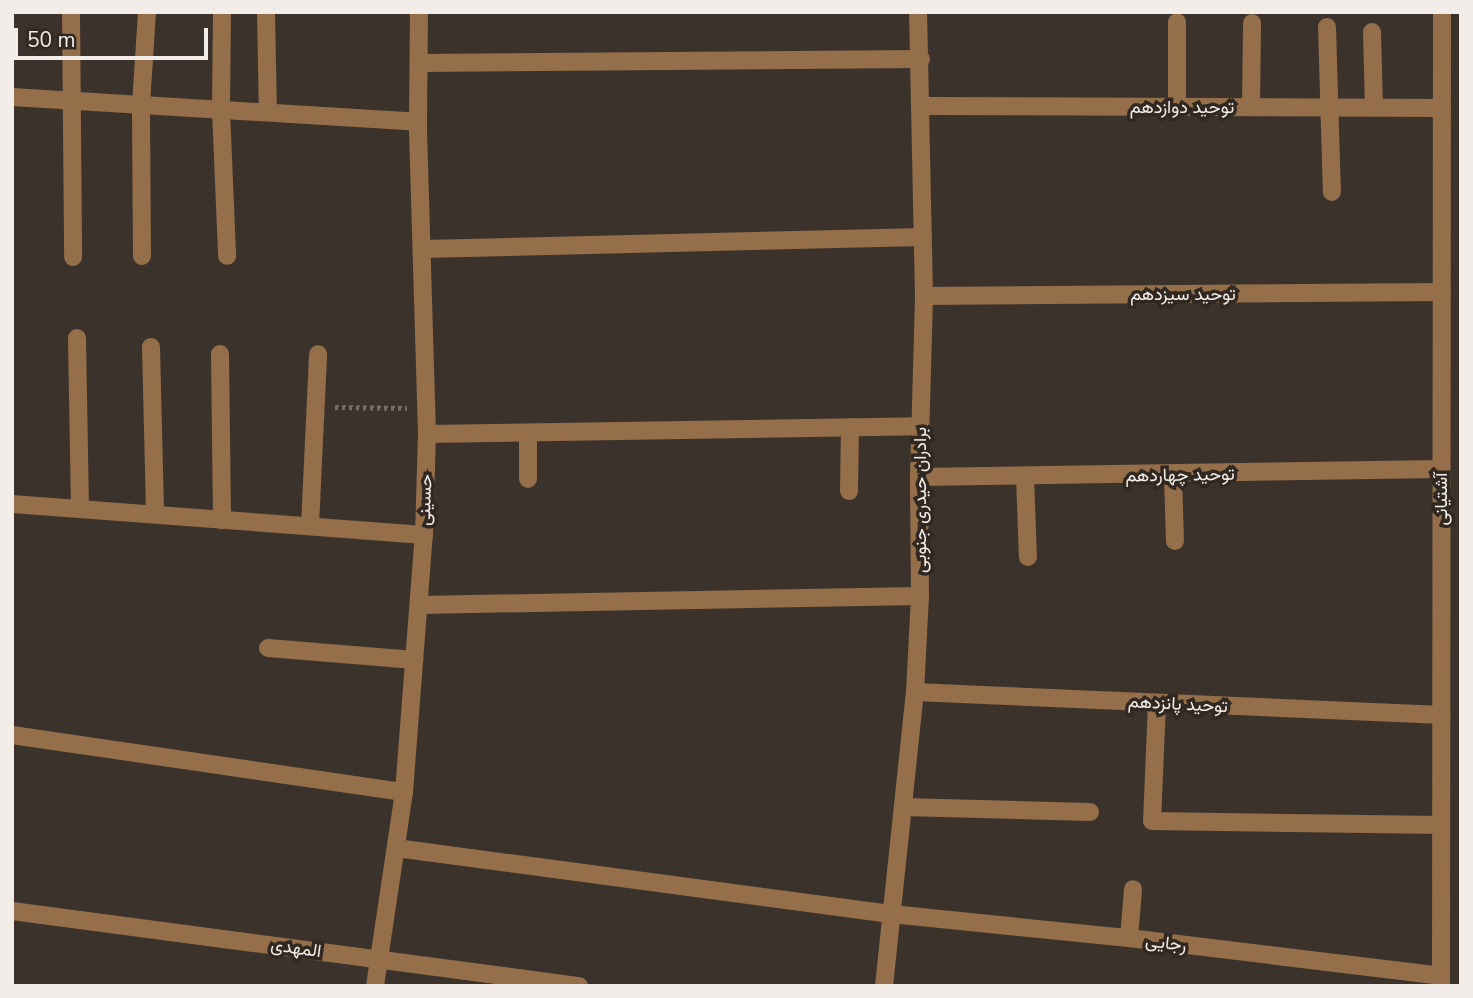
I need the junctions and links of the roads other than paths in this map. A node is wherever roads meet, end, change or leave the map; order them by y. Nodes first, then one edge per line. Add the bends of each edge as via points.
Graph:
1 (71, 12) edge
2 (148, 12) edge
3 (222, 12) edge
4 (266, 12) edge
5 (419, 12) edge
6 (918, 12) edge
7 (1442, 12) edge
8 (1177, 22) dead end
9 (1252, 23) dead end
10 (1327, 27) dead end
11 (1373, 32) dead end
12 (922, 59) junction
13 (419, 63) junction
14 (12, 97) edge
15 (70, 100) junction
16 (141, 105) junction
17 (922, 106) junction
18 (1177, 107) junction
19 (1251, 107) junction
20 (1327, 107) junction
21 (1374, 107) junction
22 (1442, 108) junction
23 (221, 110) junction
24 (268, 113) junction
25 (418, 122) junction
26 (1332, 192) dead end
27 (923, 237) junction
28 (422, 249) junction
29 (142, 256) dead end
30 (227, 256) dead end
31 (73, 257) dead end
32 (1442, 292) junction
33 (924, 296) junction
34 (77, 338) dead end
35 (151, 347) dead end
36 (220, 354) dead end
37 (318, 354) dead end
38 (920, 426) junction
39 (850, 427) junction
40 (426, 434) junction
41 (528, 434) junction
42 (1441, 469) junction
43 (1173, 475) junction
44 (919, 477) junction
45 (1025, 477) junction
46 (528, 479) dead end
47 (849, 491) dead end
48 (12, 504) edge
49 (79, 509) junction
50 (155, 514) junction
51 (222, 520) junction
52 (310, 526) junction
53 (424, 535) junction
54 (1175, 541) dead end
55 (1028, 557) dead end
56 (920, 596) junction
57 (419, 605) junction
58 (268, 648) dead end
59 (415, 660) junction
60 (915, 692) junction
61 (1157, 703) junction
62 (1441, 715) junction
63 (12, 736) edge
64 (404, 792) junction
65 (903, 807) junction
66 (1090, 812) dead end
67 (1441, 825) junction
68 (396, 848) junction
69 (1133, 889) dead end
70 (12, 911) edge
71 (891, 914) junction
72 (1129, 938) junction
73 (379, 959) junction
74 (1441, 981) edge
75 (375, 986) edge
76 (579, 986) edge
77 (884, 986) edge

1 - 15 street
2 - 16 street
3 - 23 street
4 - 24 street
5 - 13 street, حسینی
6 - 12 street, برادران حیدری جنوبی
7 - 22 street, آشتیانی
8 - 18 street
9 - 19 street
10 - 20 street
11 - 21 street
12 - 13 street
12 - 17 street, برادران حیدری جنوبی
13 - 25 street, حسینی
14 - 15 street
15 - 16 street
15 - 31 street
16 - 23 street
16 - 29 street
17 - 18 street, توحید دوازدهم
17 - 27 street, برادران حیدری جنوبی
18 - 19 street, توحید دوازدهم
19 - 20 street, توحید دوازدهم
20 - 21 street, توحید دوازدهم
20 - 26 street
21 - 22 street, توحید دوازدهم
22 - 32 street, آشتیانی
23 - 24 street
23 - 30 street
24 - 25 street
25 - 28 street, حسینی
27 - 28 street
27 - 33 street, برادران حیدری جنوبی
28 - 40 street, حسینی
32 - 33 street, توحید سیزدهم
32 - 42 street, آشتیانی
33 - 38 street, برادران حیدری جنوبی
34 - 49 street
35 - 50 street
36 - 51 street
37 - 52 street
38 - 39 street
38 - 44 street, برادران حیدری جنوبی
39 - 41 street
39 - 47 street
40 - 41 street
40 - 53 street, حسینی
41 - 46 street
42 - 43 street, توحید چهاردهم
42 - 62 street, آشتیانی
43 - 45 street, توحید چهاردهم
43 - 54 street
44 - 45 street, توحید چهاردهم
44 - 56 street, برادران حیدری جنوبی
45 - 55 street
48 - 49 street
49 - 50 street
50 - 51 street
51 - 52 street
52 - 53 street
53 - 57 street, حسینی
56 - 57 street
56 - 60 street, برادران حیدری جنوبی
57 - 59 street, حسینی
58 - 59 street
59 - 64 street, حسینی
60 - 61 street, توحید پانزدهم
60 - 65 street, برادران حیدری جنوبی
61 - 62 street, توحید پانزدهم
61 - 67 street via 1152,821
62 - 67 street, آشتیانی
63 - 64 street
64 - 68 street, حسینی
65 - 66 street
65 - 71 street, برادران حیدری جنوبی
67 - 74 street, آشتیانی
68 - 71 street, رجایی
68 - 73 street, حسینی
69 - 72 street
70 - 73 street, المهدی
71 - 72 street, رجایی
71 - 77 street, برادران حیدری جنوبی
72 - 74 street, رجایی
73 - 75 street, حسینی
73 - 76 street, المهدی

